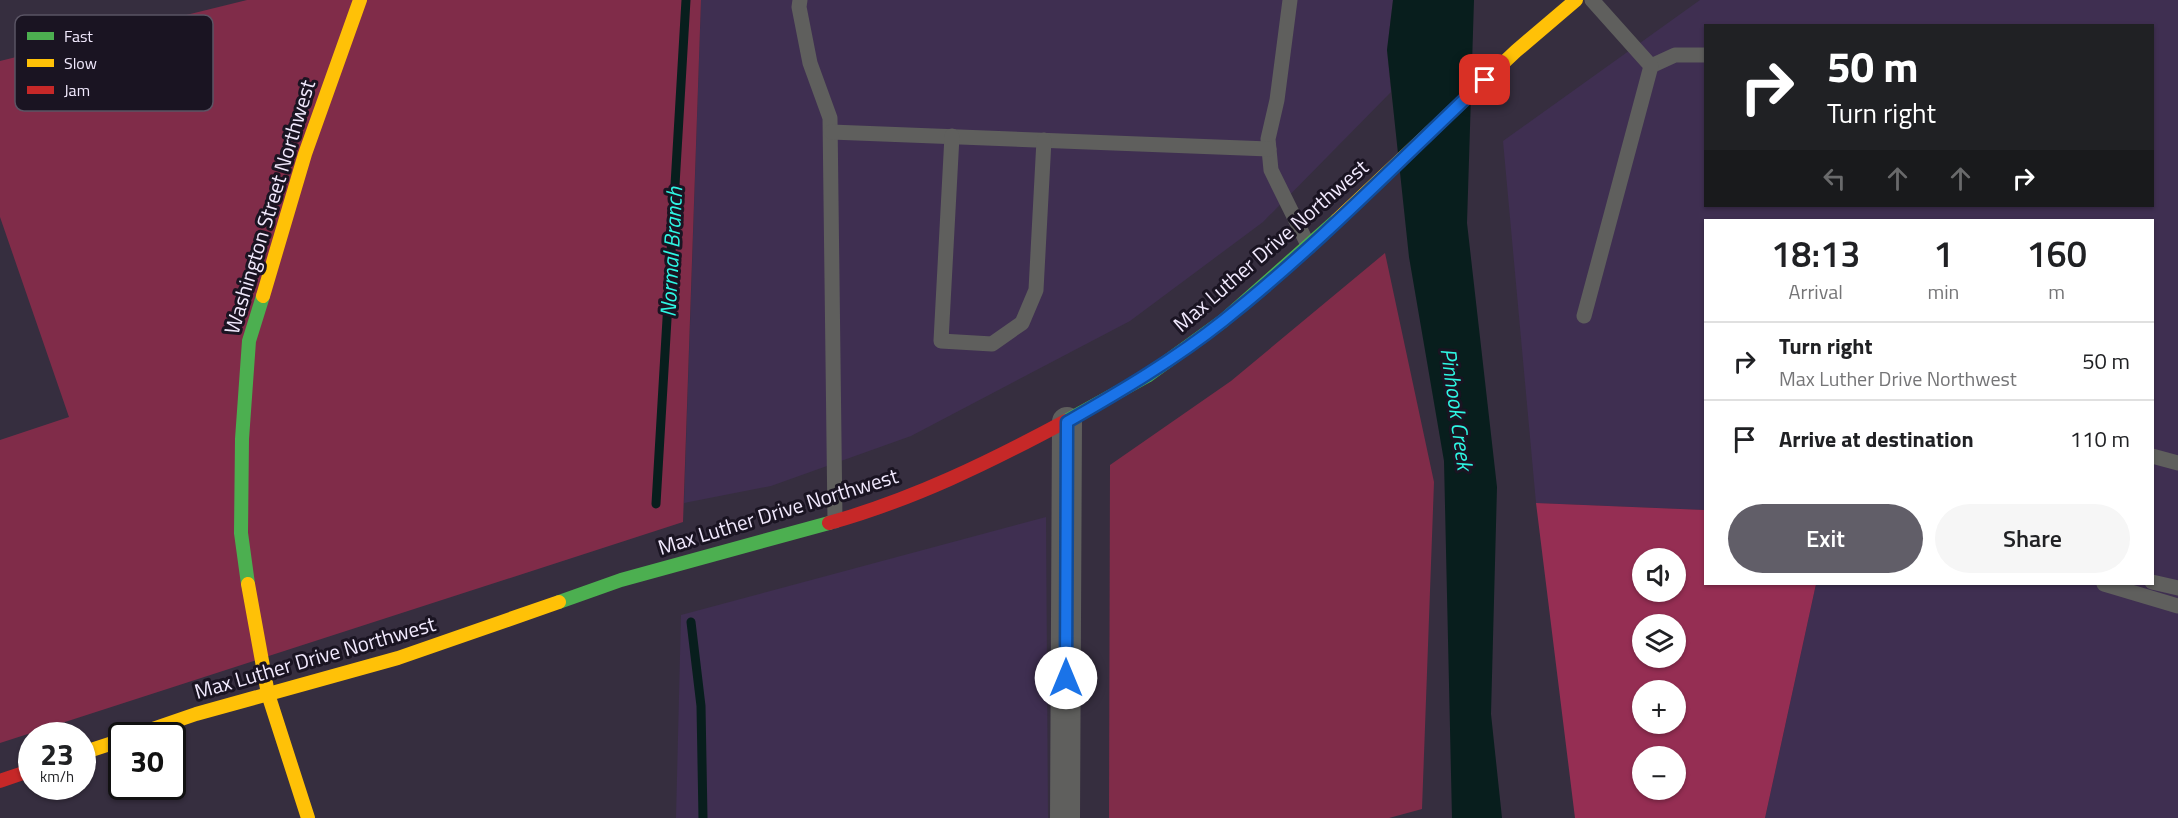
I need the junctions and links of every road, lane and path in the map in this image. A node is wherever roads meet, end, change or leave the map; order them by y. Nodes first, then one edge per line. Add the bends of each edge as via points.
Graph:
1 (360, 0) edge
2 (800, 0) edge
3 (1290, 0) edge
4 (1576, 0) edge
5 (1592, 0) edge
6 (1704, 55) edge
7 (1651, 66) junction
8 (831, 132) junction
9 (952, 136) junction
10 (1044, 140) junction
11 (1269, 149) junction
12 (1309, 247) junction
13 (1584, 316) dead end
14 (1067, 422) junction
15 (2154, 456) edge
16 (2178, 462) edge
17 (835, 521) junction
18 (2154, 582) edge
19 (2107, 585) edge
20 (2178, 588) edge
21 (2178, 606) edge
22 (268, 694) junction
23 (173, 722) edge
24 (18, 775) edge
25 (0, 781) edge
26 (308, 818) edge
27 (1065, 818) edge

1 - 22 street, Washington Street Northwest via 305,154 249,341 241,533
2 - 8 lane via 810,63 830,117
3 - 11 lane
4 - 12 street, Max Luther Drive Northwest via 1515,51
5 - 7 lane
6 - 7 lane via 1675,55
7 - 13 lane
8 - 9 lane
8 - 17 lane
9 - 10 lane
9 - 10 lane via 940,341 992,344 1022,323 1036,290
10 - 11 lane
11 - 12 lane via 1271,170
12 - 14 street, Max Luther Drive Northwest via 1223,321 1147,376
14 - 17 street, Max Luther Drive Northwest via 992,461
14 - 27 street
15 - 16 lane
17 - 22 street, Max Luther Drive Northwest via 621,580 398,657
18 - 20 lane
19 - 21 lane
22 - 23 street, Max Luther Drive Northwest
22 - 26 street, Washington Street Northwest
24 - 25 street

